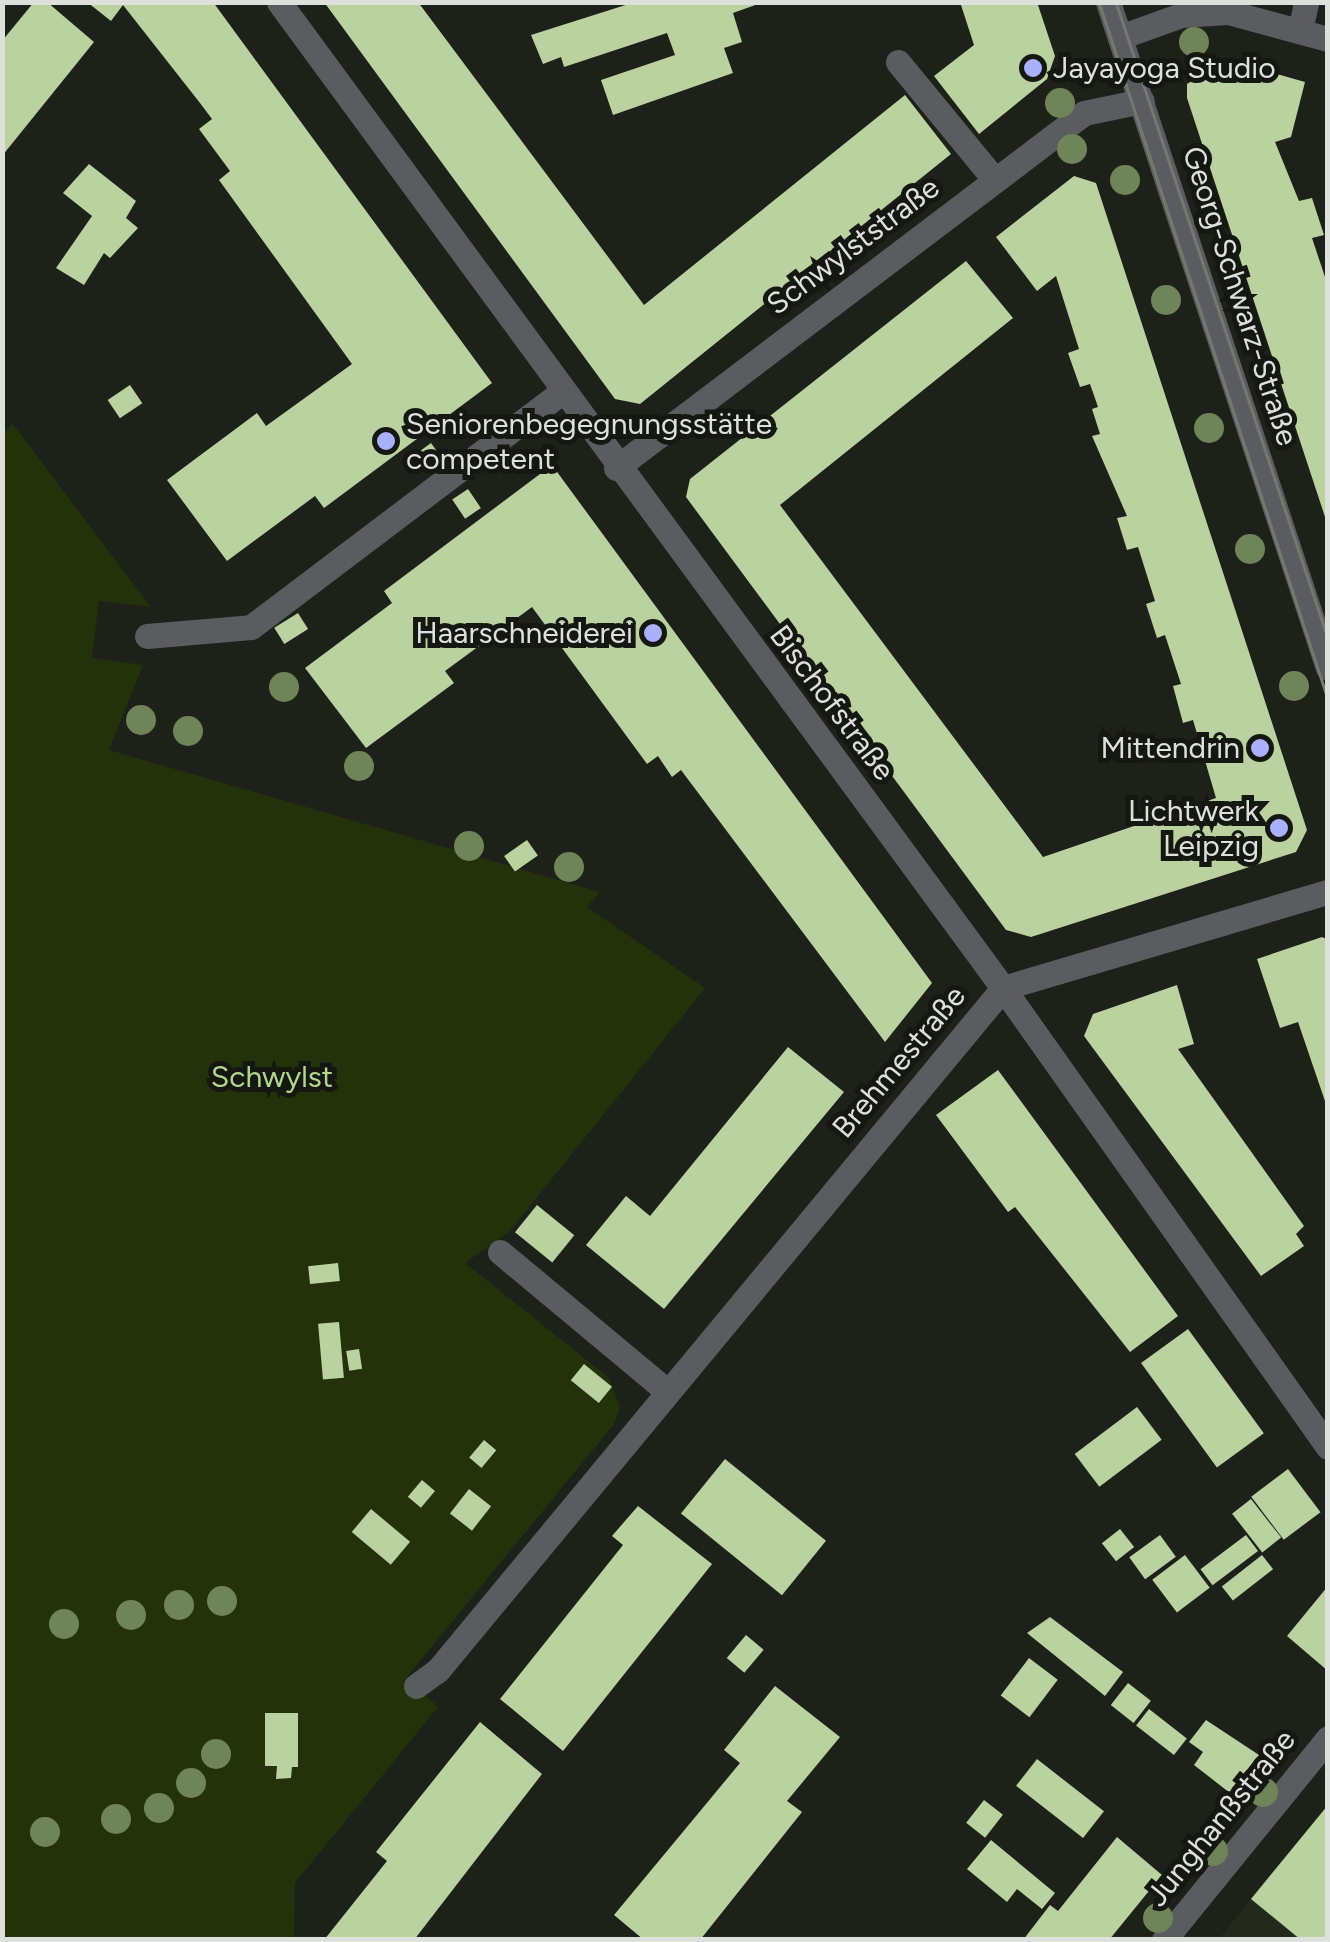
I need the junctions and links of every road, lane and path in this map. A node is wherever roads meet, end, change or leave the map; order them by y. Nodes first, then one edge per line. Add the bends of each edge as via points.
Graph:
1 (278, 2) edge
2 (1108, 2) edge
3 (1306, 2) edge
4 (1300, 31) junction
5 (1120, 38) junction
6 (1328, 39) edge
7 (898, 62) dead end
8 (1142, 101) junction
9 (995, 180) junction
10 (562, 392) junction
11 (616, 468) junction
12 (147, 636) dead end
13 (1328, 668) edge
14 (1328, 892) edge
15 (1004, 988) junction
16 (500, 1252) dead end
17 (667, 1392) junction
18 (1328, 1447) edge
19 (416, 1686) dead end
20 (1328, 1738) edge
21 (1164, 1940) edge

1 - 10 street, Bischofstraße
2 - 5 street, Georg-Schwarz-Straße
3 - 4 street
4 - 5 street via 1228,12 1181,15
4 - 6 street
5 - 8 street, Georg-Schwarz-Straße
7 - 9 street
8 - 9 street, Schwylststraße via 1084,114
8 - 13 street, Georg-Schwarz-Straße
9 - 11 street, Schwylststraße
10 - 11 street, Bischofstraße
10 - 12 street via 251,627
11 - 15 street, Bischofstraße
14 - 15 street, Brehmestraße
15 - 17 street, Brehmestraße
15 - 18 street, Bischofstraße
16 - 17 street
17 - 19 street, Brehmestraße via 438,1670
20 - 21 street, Junghanßstraße

